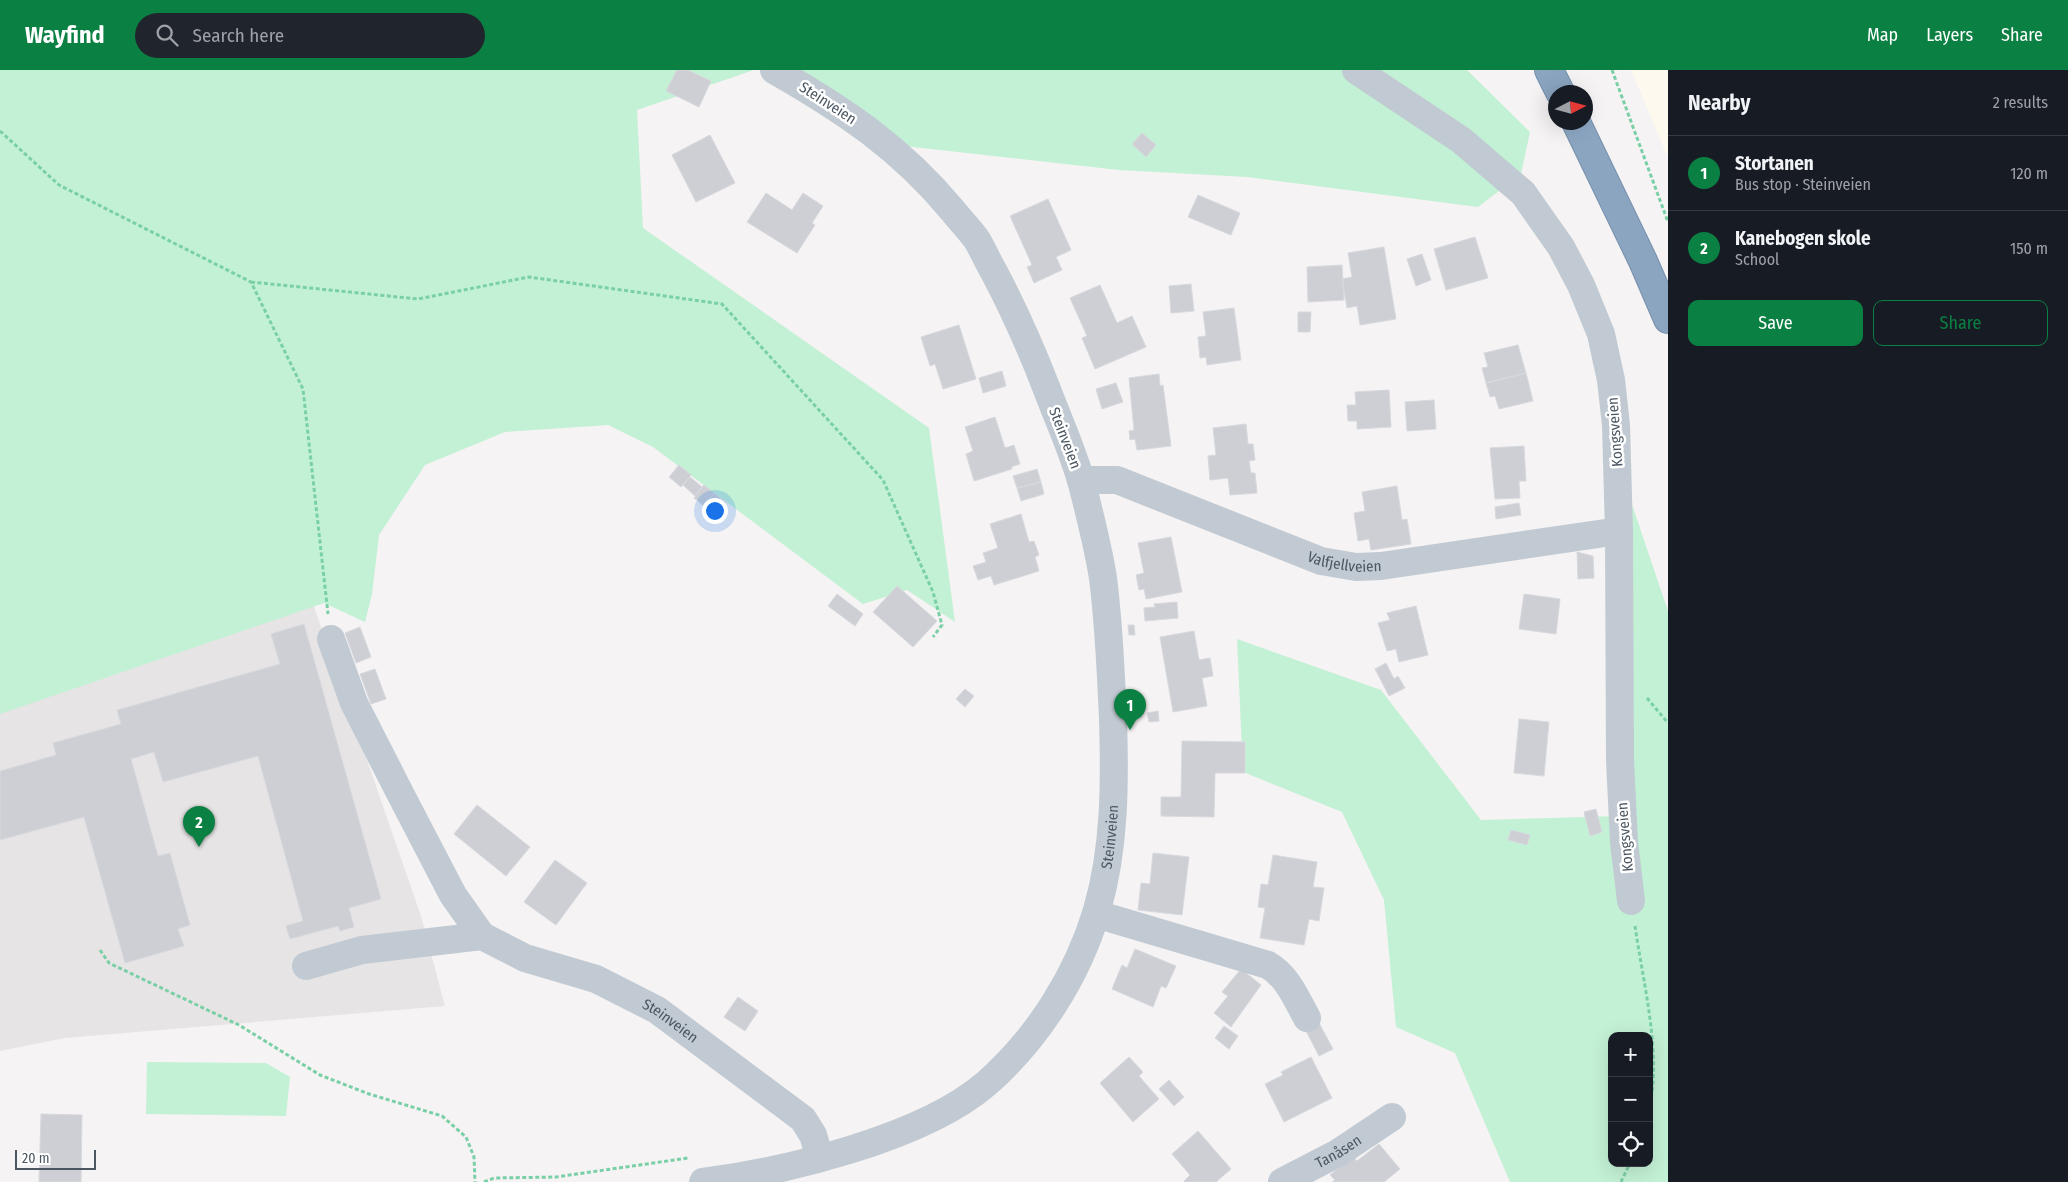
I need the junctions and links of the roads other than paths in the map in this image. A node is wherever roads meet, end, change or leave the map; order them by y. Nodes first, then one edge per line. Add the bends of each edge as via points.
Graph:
1 (774, 70) edge
2 (1356, 70) edge
3 (1549, 70) edge
4 (1556, 85) edge
5 (1580, 130) edge
6 (1668, 319) edge
7 (1081, 480) junction
8 (1619, 531) junction
9 (331, 639) road end
10 (1631, 901) road end
11 (1096, 914) junction
12 (482, 936) junction
13 (306, 966) dead end
14 (1307, 1018) dead end
15 (1392, 1118) dead end
16 (820, 1158) junction
17 (700, 1169) edge
18 (1282, 1182) edge

1 - 7 street, Steinveien via 844,111 898,153 937,191 976,240 1014,309
2 - 8 street, Kongsveien via 1489,162 1523,193 1560,247 1581,285 1601,334 1611,380 1616,425
3 - 4 highway
5 - 6 highway
7 - 8 street, Valfjellveien via 1116,480 1342,566 1381,566
7 - 11 street, Steinveien via 1102,575 1114,735 1114,805 1104,881
8 - 10 street, Kongsveien via 1620,760
9 - 12 street via 354,703 454,895
11 - 14 street via 1268,965 1285,979
11 - 16 street, Steinveien via 1080,957 1058,996 1036,1029 987,1083 940,1114 871,1142
12 - 13 street via 362,950
12 - 16 street, Steinveien via 525,958 596,979 657,1010 803,1119 813,1135
15 - 18 street, Tanåsen via 1338,1153
16 - 17 street, Steinveien via 780,1169

